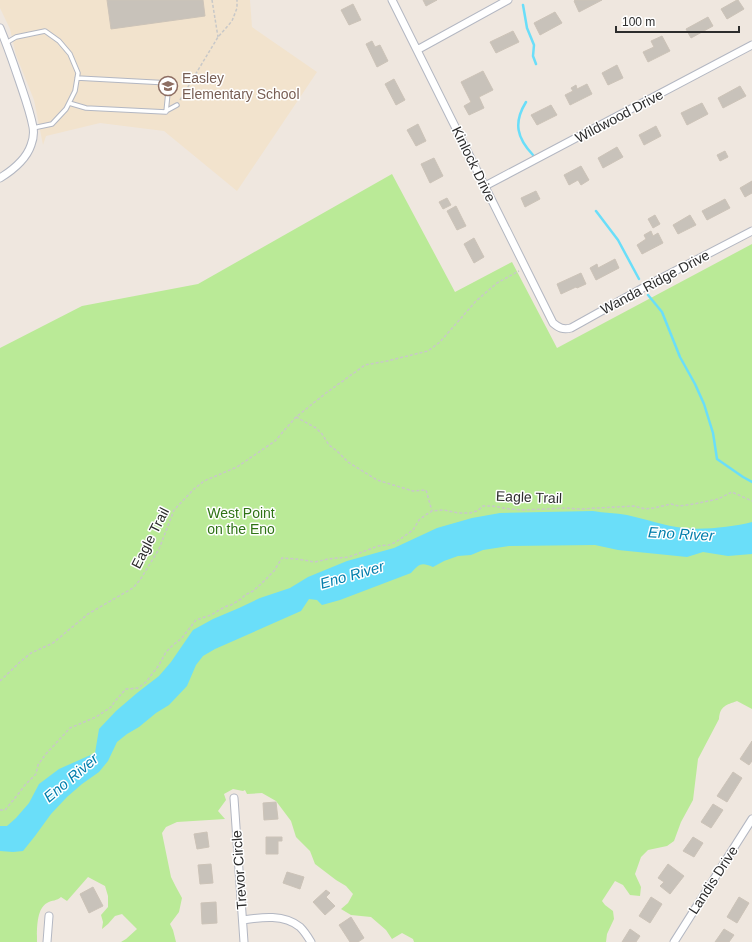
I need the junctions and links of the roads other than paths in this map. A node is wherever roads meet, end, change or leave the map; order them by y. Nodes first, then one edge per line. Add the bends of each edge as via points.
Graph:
1 (392, 0) edge
2 (508, 0) edge
3 (0, 28) edge
4 (6, 42) junction
5 (752, 45) edge
6 (417, 50) junction
7 (77, 78) junction
8 (69, 103) junction
9 (177, 106) road end
10 (166, 111) junction
11 (33, 128) junction
12 (0, 178) edge
13 (485, 186) junction
14 (752, 231) edge
15 (557, 327) joint
16 (234, 798) dead end
17 (752, 819) edge
18 (48, 916) dead end
19 (243, 920) junction
20 (47, 942) edge
21 (244, 942) edge
22 (311, 942) edge
23 (674, 942) edge

1 - 6 street, Kinlock Drive
2 - 6 street
3 - 4 street
4 - 7 lane via 16,37 46,31 70,54 78,73
4 - 11 street
5 - 13 street, Wildwood Drive
6 - 13 street, Kinlock Drive
7 - 8 lane via 75,91
7 - 10 lane via 169,82
8 - 10 lane via 86,108
8 - 11 lane via 66,110 52,124
9 - 10 lane
11 - 12 street via 28,153 17,166
13 - 15 street, Kinlock Drive
14 - 15 street, Wanda Ridge Drive via 571,328
16 - 19 street, Trevor Circle
17 - 23 street, Landis Drive
18 - 20 street
19 - 21 street, Trevor Circle
19 - 22 street via 284,919 301,928

